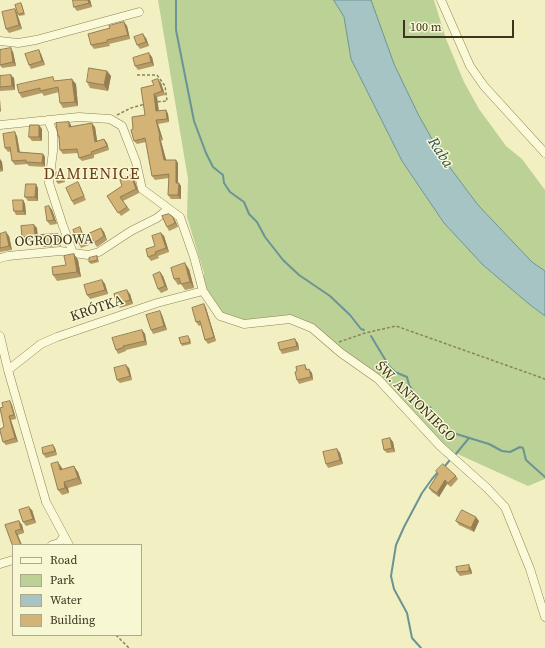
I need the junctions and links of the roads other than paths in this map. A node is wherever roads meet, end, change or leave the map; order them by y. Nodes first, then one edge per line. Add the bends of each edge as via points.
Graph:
1 (441, 0) edge
2 (139, 12) dead end
3 (0, 41) edge
4 (48, 120) junction
5 (0, 126) edge
6 (545, 153) edge
7 (168, 209) junction
8 (73, 253) junction
9 (0, 258) edge
10 (203, 291) junction
11 (0, 336) edge
12 (8, 370) junction
13 (64, 536) junction
14 (54, 544) edge
15 (68, 544) edge
16 (12, 560) edge
17 (0, 564) edge
18 (545, 617) edge

1 - 6 street via 470,66 484,86
2 - 3 street via 36,40 18,43
4 - 5 street
4 - 7 street, ŚW. ANTONIEGO via 78,117 110,119 122,126 136,162 142,189
4 - 8 street via 53,132 49,183
7 - 8 street, OGRODOWA via 99,252 88,255
7 - 10 street, ŚW. ANTONIEGO via 180,217
8 - 9 street, OGRODOWA via 60,251
10 - 12 street, KRÓTKA via 157,303 57,337 40,344
10 - 18 street, ŚW. ANTONIEGO via 220,316 244,324 290,319 312,328 378,379 440,446 505,507 530,569
11 - 12 street
12 - 13 street via 46,502
13 - 14 street
13 - 15 street
16 - 17 street

